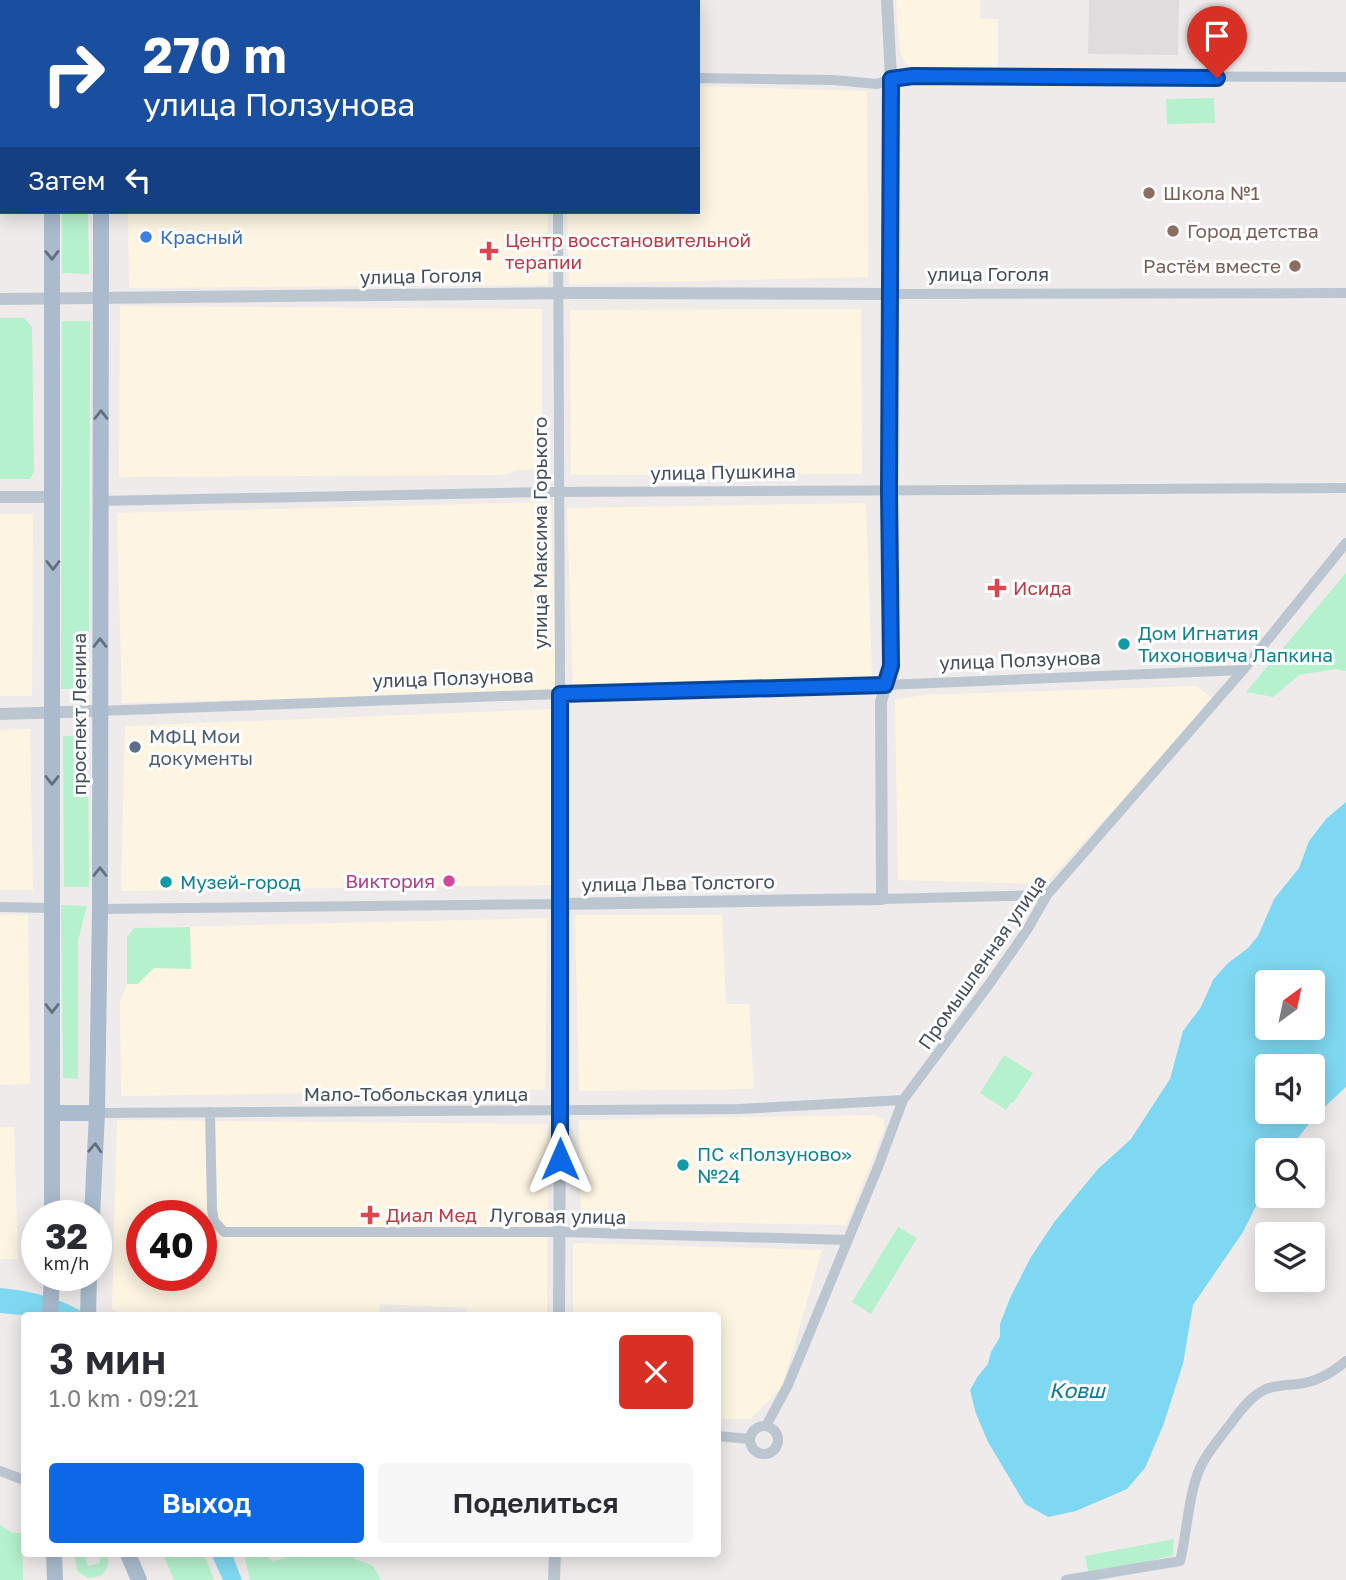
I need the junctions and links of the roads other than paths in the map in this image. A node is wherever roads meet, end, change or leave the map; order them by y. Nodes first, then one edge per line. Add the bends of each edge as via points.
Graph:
1 (887, 0) edge
2 (1346, 77) edge
3 (700, 78) edge
4 (891, 79) junction
5 (52, 214) edge
6 (101, 214) edge
7 (558, 214) edge
8 (557, 293) junction
9 (1346, 293) edge
10 (890, 294) junction
11 (101, 298) junction
12 (0, 299) edge
13 (52, 299) junction
14 (1346, 488) edge
15 (889, 490) junction
16 (559, 492) junction
17 (53, 496) junction
18 (0, 497) edge
19 (100, 500) junction
20 (1346, 543) edge
21 (1243, 670) junction
22 (885, 685) junction
23 (560, 694) junction
24 (100, 711) junction
25 (53, 712) junction
26 (0, 714) edge
27 (1047, 895) junction
28 (882, 899) junction
29 (561, 904) junction
30 (0, 907) edge
31 (52, 908) junction
32 (100, 909) junction
33 (903, 1100) junction
34 (560, 1110) junction
35 (210, 1112) junction
36 (52, 1113) junction
37 (97, 1113) junction
38 (52, 1200) edge
39 (93, 1200) edge
40 (560, 1232) junction
41 (848, 1240) junction
42 (51, 1291) edge
43 (89, 1291) edge
44 (50, 1312) edge
45 (88, 1312) edge
46 (559, 1312) edge
47 (1346, 1361) edge
48 (766, 1426) junction
49 (721, 1436) edge
50 (750, 1439) junction
51 (0, 1471) edge
52 (21, 1479) edge
53 (54, 1557) edge
54 (555, 1557) edge
55 (130, 1559) edge
56 (55, 1580) edge
57 (125, 1580) edge
58 (139, 1580) edge
59 (554, 1580) edge
60 (1066, 1580) edge

1 - 4 street
2 - 4 street
3 - 4 street via 877,85
4 - 10 street
5 -> 13 main road, проспект Ленина
6 - 11 main road, проспект Ленина
7 - 8 street, улица Максима Горького
8 - 10 street, улица Гоголя
8 - 11 street, улица Гоголя
8 - 16 street, улица Максима Горького
9 - 10 street, улица Гоголя
10 - 15 street
11 - 13 street, улица Гоголя
19 -> 11 main road, проспект Ленина
12 - 13 street, улица Гоголя
13 - 17 main road, проспект Ленина
14 - 15 street, улица Пушкина
15 - 16 street, улица Пушкина
15 - 22 street via 891,666
16 - 19 street, улица Пушкина
16 - 23 street, улица Максима Горького
17 - 18 street
17 -> 25 main road, проспект Ленина
24 -> 19 main road, проспект Ленина
20 - 21 street, Промышленная улица
21 - 22 street, улица Ползунова
21 - 27 street, Промышленная улица
22 - 23 street, улица Ползунова
22 - 28 street via 881,702
23 - 24 street, улица Ползунова
23 - 29 street, улица Максима Горького
24 - 25 street, улица Ползунова
32 -> 24 main road, проспект Ленина
25 - 26 street, улица Ползунова
25 -> 31 main road, проспект Ленина
27 - 28 street, улица Льва Толстого
27 - 33 street, Промышленная улица via 990,984
28 - 29 street, улица Льва Толстого
29 - 32 street, улица Льва Толстого
29 - 34 street, улица Максима Горького
30 - 31 street
31 -> 36 main road, проспект Ленина
32 - 37 main road, проспект Ленина
33 - 34 street, Мало-Тобольская улица via 739,1109
33 - 41 street, Промышленная улица
34 - 35 street, Мало-Тобольская улица
34 - 40 street, улица Максима Горького
35 - 37 street, Мало-Тобольская улица
35 - 40 street, Луговая улица via 212,1209 214,1221 224,1232
36 - 37 main road
36 - 38 main road, проспект Ленина
39 -> 37 main road, проспект Ленина
40 - 41 street, Луговая улица
40 - 46 street, улица Максима Горького
41 - 48 street, Промышленная улица via 788,1385
42 - 44 main road
43 - 45 main road
47 - 60 street via 1318,1379 1263,1390 1246,1404 1202,1463 1180,1561
48 - 50 street via 757,1428
48 - 50 street via 778,1437 772,1451 759,1452
49 - 50 street
51 - 52 street
53 - 56 main road
54 - 59 street
55 - 57 main road
55 - 58 main road

